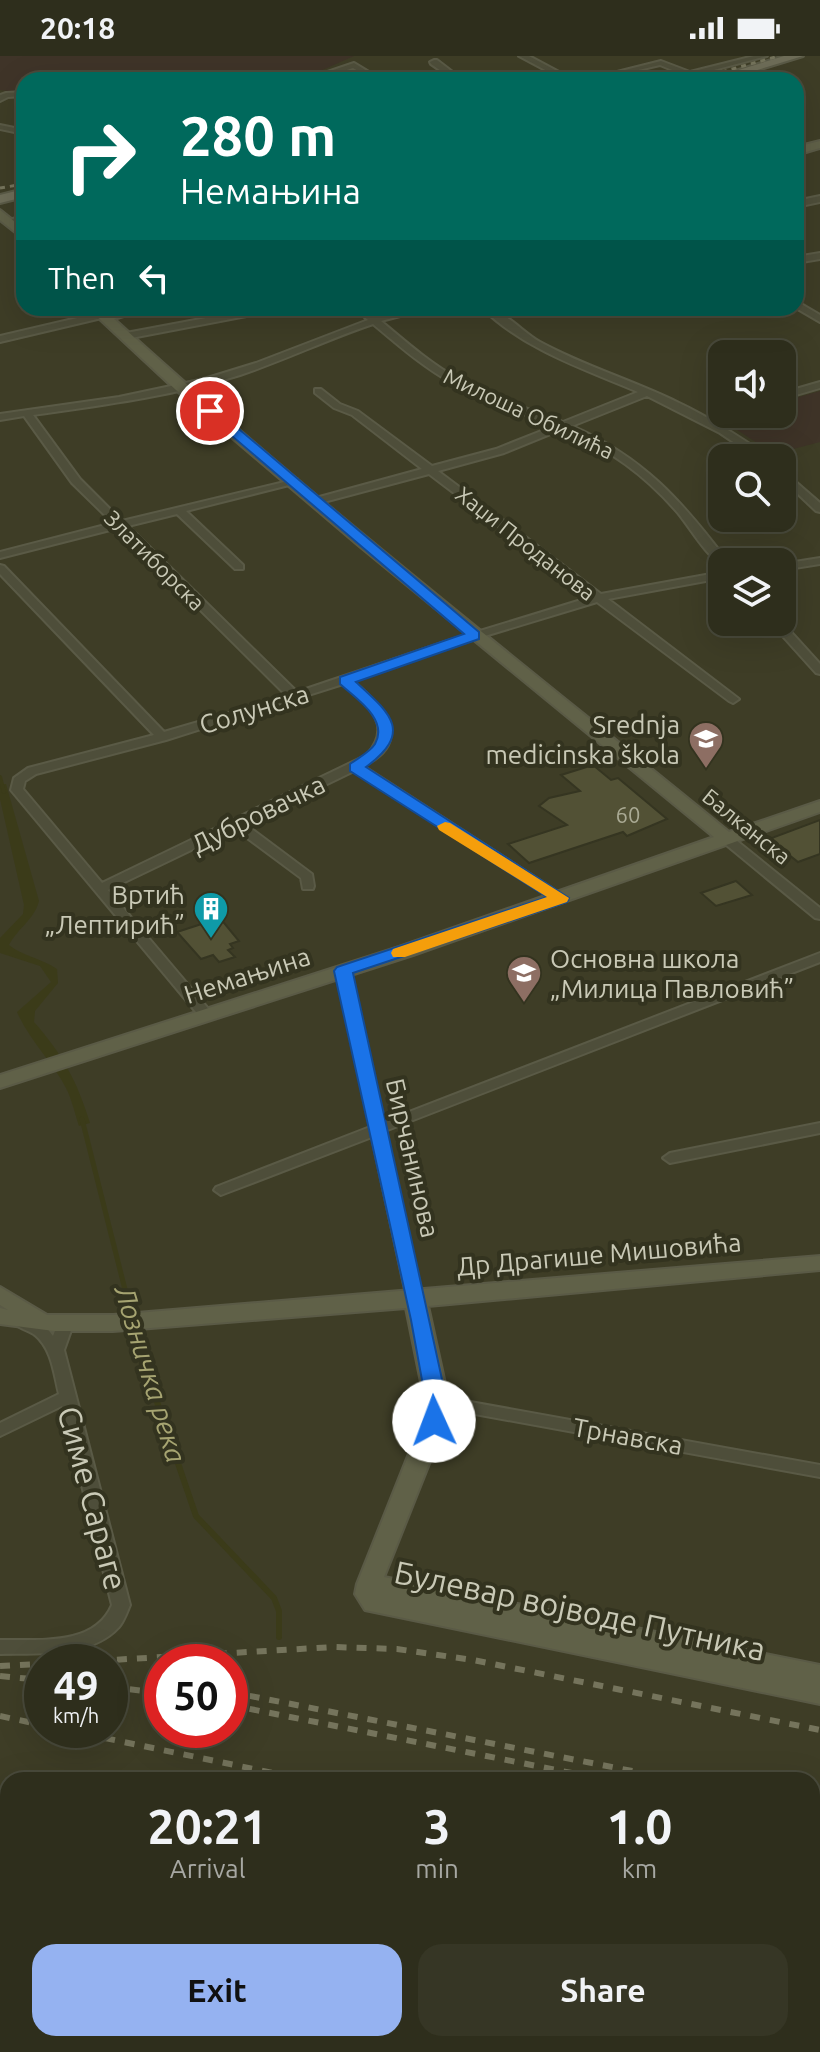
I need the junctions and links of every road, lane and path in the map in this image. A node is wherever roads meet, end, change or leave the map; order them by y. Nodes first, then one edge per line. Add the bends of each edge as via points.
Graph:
1 (523, 56) edge
2 (763, 56) edge
3 (797, 56) edge
4 (434, 62) dead end
5 (333, 72) edge
6 (368, 72) edge
7 (448, 72) edge
8 (554, 72) edge
9 (621, 72) edge
10 (684, 72) edge
11 (702, 72) edge
12 (740, 72) edge
13 (89, 316) edge
14 (104, 316) edge
15 (228, 316) edge
16 (369, 316) edge
17 (387, 316) edge
18 (497, 316) edge
19 (373, 319) junction
20 (126, 336) junction
21 (0, 339) edge
22 (820, 385) edge
23 (181, 387) junction
24 (318, 391) dead end
25 (647, 392) junction
26 (796, 392) edge
27 (27, 413) junction
28 (708, 416) edge
29 (0, 417) edge
30 (702, 418) junction
31 (564, 427) junction
32 (742, 444) edge
33 (432, 471) junction
34 (293, 481) junction
35 (796, 486) edge
36 (316, 501) junction
37 (820, 509) edge
38 (179, 510) junction
39 (120, 524) junction
40 (711, 548) edge
41 (0, 555) edge
42 (820, 561) edge
43 (796, 565) edge
44 (239, 567) dead end
45 (0, 568) edge
46 (708, 578) edge
47 (598, 598) junction
48 (474, 635) junction
49 (789, 636) edge
50 (820, 671) edge
51 (345, 680) junction
52 (295, 697) junction
53 (733, 699) dead end
54 (162, 737) junction
55 (356, 767) junction
56 (820, 806) edge
57 (237, 824) junction
58 (728, 840) junction
59 (308, 886) dead end
60 (99, 890) junction
61 (561, 898) junction
62 (820, 915) edge
63 (820, 957) edge
64 (343, 971) junction
65 (206, 1015) junction
66 (144, 1036) junction
67 (0, 1082) edge
68 (0, 1094) edge
69 (377, 1128) junction
70 (820, 1128) edge
71 (670, 1158) dead end
72 (221, 1190) dead end
73 (820, 1263) edge
74 (0, 1295) edge
75 (415, 1299) junction
76 (9, 1318) edge
77 (59, 1322) junction
78 (56, 1350) junction
79 (67, 1397) junction
80 (437, 1402) junction
81 (0, 1430) edge
82 (820, 1471) edge
83 (369, 1584) junction
84 (0, 1647) edge
85 (820, 1675) edge
86 (820, 1694) edge

1 - 8 street
2 - 11 street
3 - 12 main road
4 - 7 street
5 - 6 street via 354,65
9 - 10 street via 661,63
13 - 21 street
14 - 20 street, Балканска
15 - 20 street
16 - 19 street, Милоша Обилића
17 - 19 street
18 - 25 street via 546,349
19 - 23 street via 235,373
19 - 31 street, Милоша Обилића via 448,377
20 - 23 street, Балканска
22 - 26 street
23 - 27 street
23 - 34 street, Балканска
24 - 33 street, Хаџи Проданова
25 - 30 street
25 - 31 street
27 - 29 street
27 - 39 street, Златиборска via 76,481
28 - 30 street
30 - 32 street
31 - 33 street
31 - 40 street, Милоша Обилића via 605,445 638,468
33 - 36 street
33 - 47 street, Хаџи Проданова
34 - 36 street, Балканска
34 - 38 street
35 - 37 street
36 - 48 street, Балканска
38 - 39 street
38 - 44 street
39 - 41 street
39 - 52 street, Златиборска
42 - 43 street
45 - 54 street
46 - 47 street, Солунска
47 - 48 street, Солунска
47 - 53 street, Хаџи Проданова
48 - 51 street, Солунска
48 - 58 street, Балканска
49 - 50 street
51 - 52 street, Солунска
51 - 55 street, Дубровачка via 384,722 380,750
52 - 54 street, Солунска
54 - 60 street, Солунска via 32,771 19,781 17,790
55 - 57 street, Дубровачка
55 - 61 street
56 - 58 street, Немањина
57 - 59 street via 307,877
57 - 60 street, Дубровачка
58 - 61 street, Немањина
58 - 62 street, Балканска
60 - 65 street
61 - 64 street, Немањина
63 - 69 street
64 - 65 street, Немањина
64 - 69 street, Бирчанинова
65 - 66 street, Немањина
66 - 67 street, Немањина
66 - 68 street, Немањина
69 - 72 street
69 - 75 street, Бирчанинова
70 - 71 street
73 - 75 street, Др Драгише Мишовића
74 - 77 street via 25,1311
75 - 77 street, Др Драгише Мишовића
75 - 80 street, Бирчанинова
76 - 77 street, Др Драгише Мишовића
76 - 78 street via 40,1331
77 - 78 street
78 - 79 street, Симе Сараге
79 - 81 street
79 - 84 street, Симе Сараге via 121,1596 119,1614 107,1629 81,1641
80 - 82 street, Трнавска
80 - 83 street, Бирчанинова
83 - 85 street, Булевар војводе Путника
83 - 86 street, Булевар војводе Путника via 367,1594 382,1607

